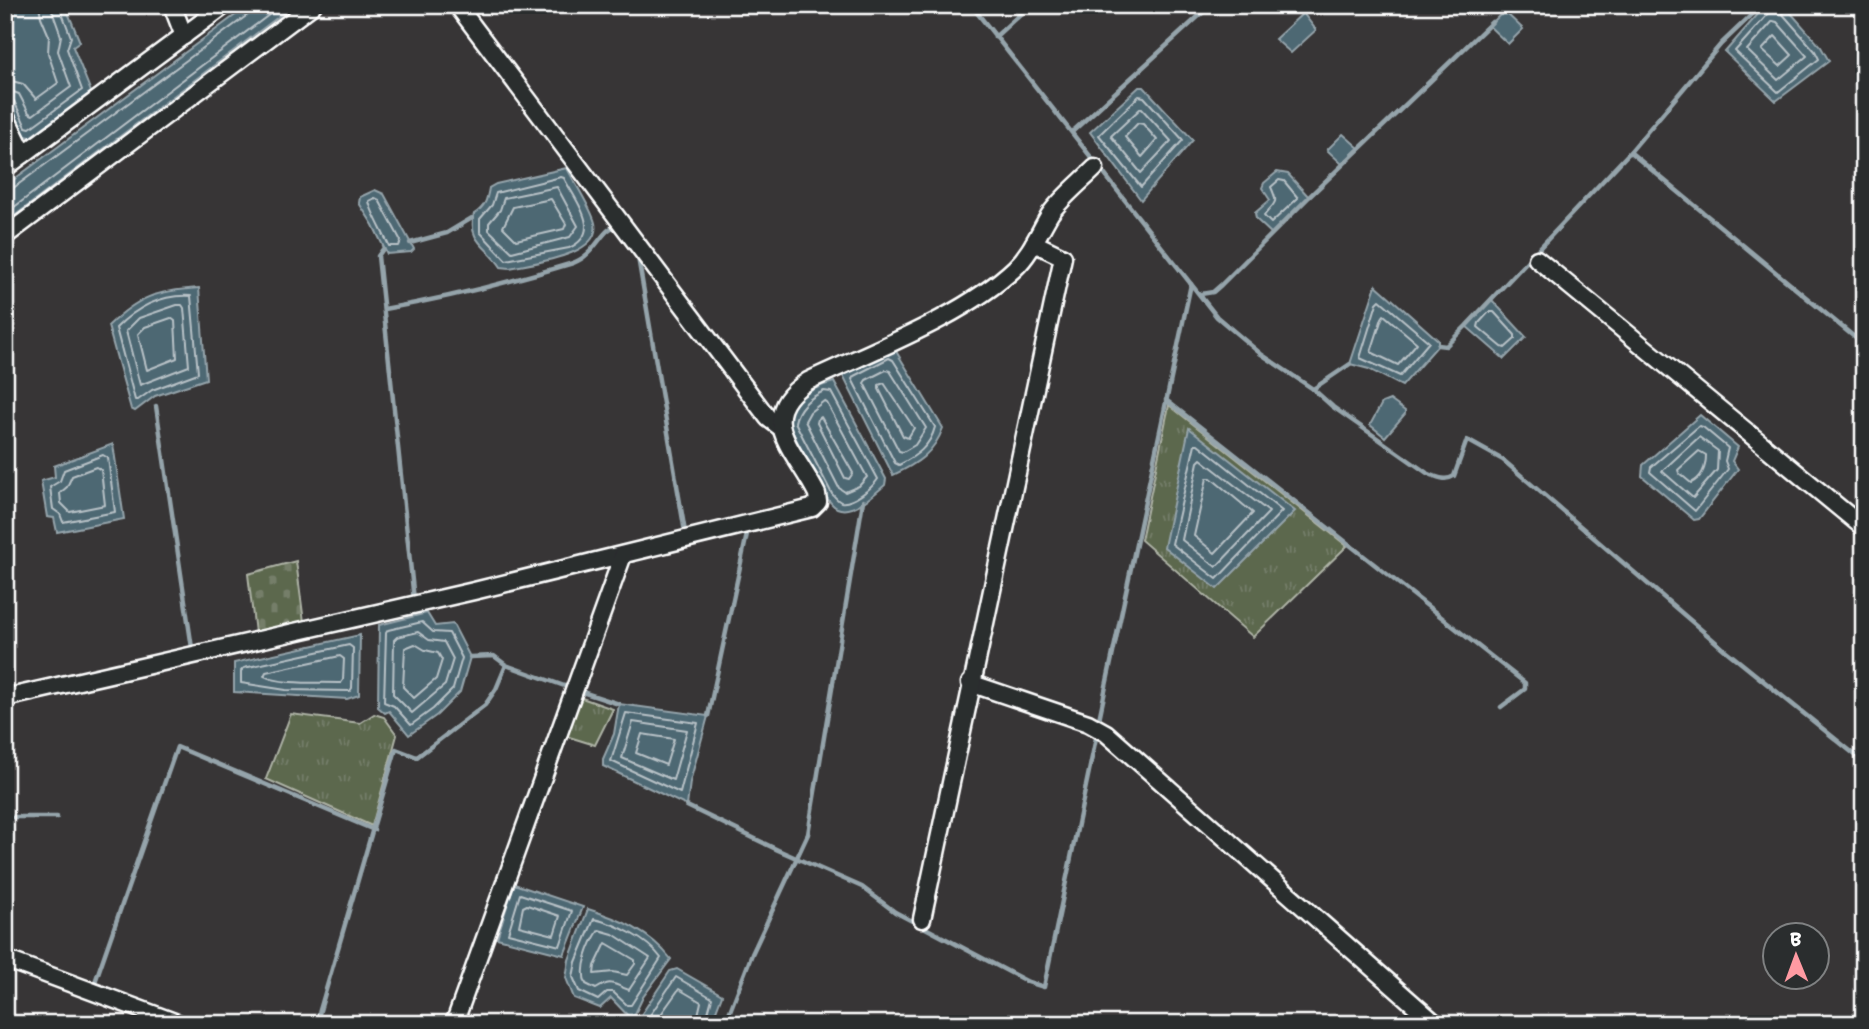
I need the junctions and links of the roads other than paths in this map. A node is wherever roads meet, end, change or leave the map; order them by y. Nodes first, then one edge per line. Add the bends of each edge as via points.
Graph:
1 (172, 5) edge
2 (225, 5) edge
3 (313, 5) edge
4 (457, 5) edge
5 (184, 36) junction
6 (5, 115) edge
7 (24, 154) junction
8 (5, 168) edge
9 (1095, 168) dead end
10 (5, 236) edge
11 (1034, 243) junction
12 (1537, 259) dead end
13 (780, 427) junction
14 (1864, 528) edge
15 (623, 555) junction
16 (970, 683) junction
17 (5, 698) edge
18 (922, 919) dead end
19 (5, 959) edge
20 (1417, 1018) edge
21 (180, 1024) edge
22 (454, 1024) edge
23 (1436, 1024) edge

1 - 5 street
2 - 5 street
3 - 10 street
4 - 13 street via 768,418
5 - 7 street
6 - 7 street
7 - 8 street
9 - 11 street via 1060,201
11 - 13 street via 1017,266 970,302 797,388 779,414
11 - 16 street via 1063,257
12 - 14 street
13 - 15 street via 817,494 816,505
15 - 17 street
15 - 22 street
16 - 18 street
16 - 20 street via 1106,733
19 - 21 street
20 - 23 street

